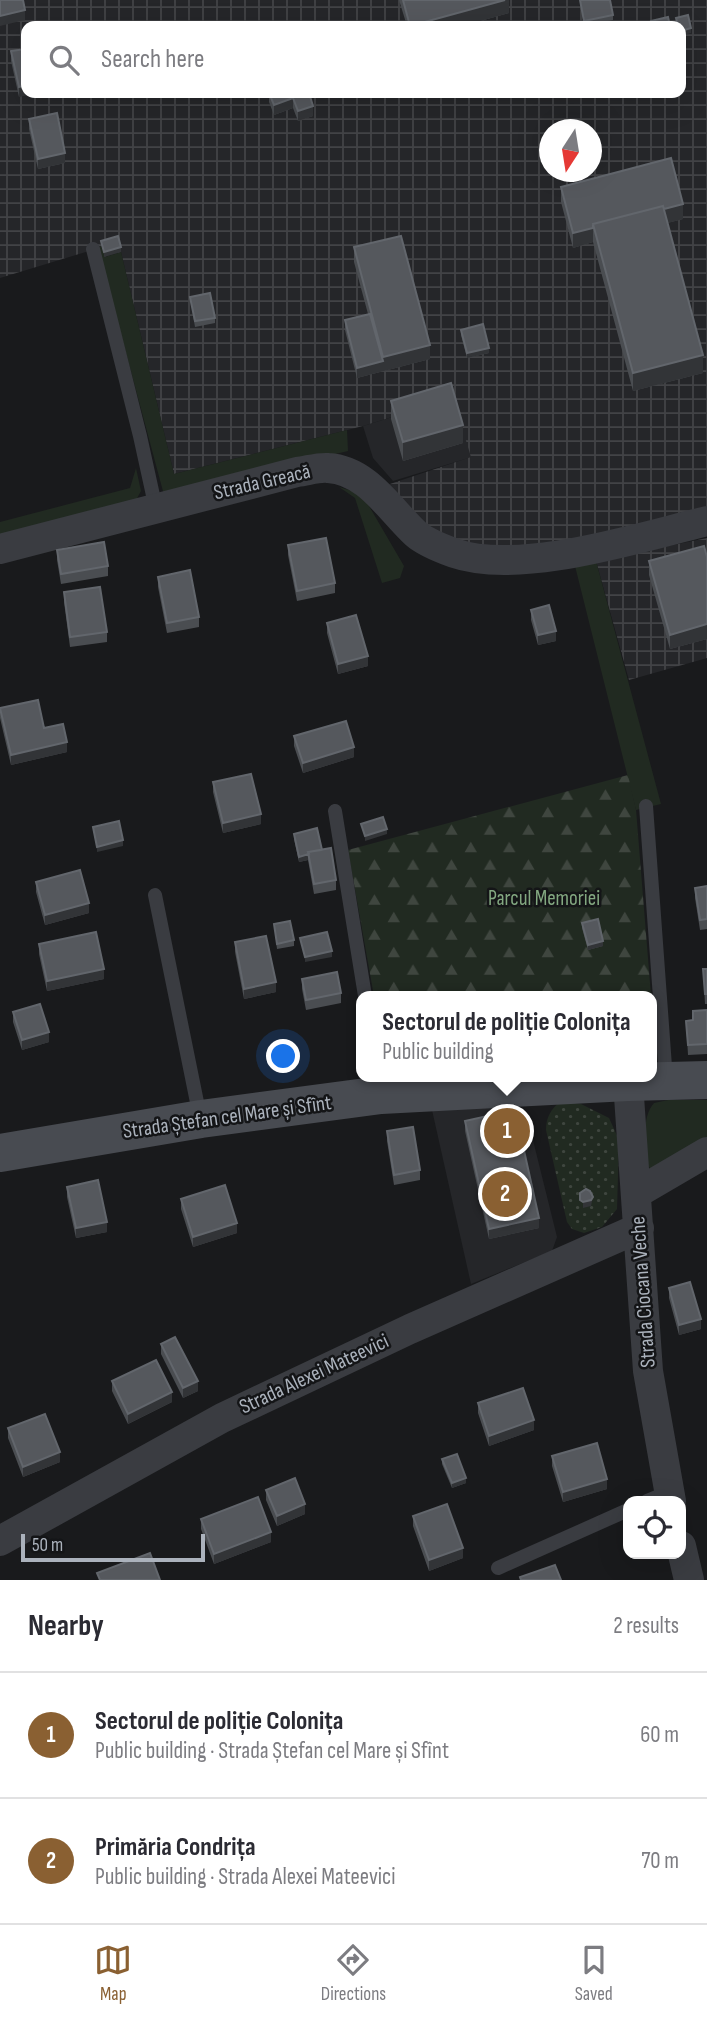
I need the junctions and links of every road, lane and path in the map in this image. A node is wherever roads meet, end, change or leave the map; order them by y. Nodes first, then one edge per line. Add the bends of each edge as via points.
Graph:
1 (93, 249) dead end
2 (156, 509) junction
3 (707, 521) edge
4 (0, 549) edge
5 (646, 806) dead end
6 (335, 811) dead end
7 (155, 895) dead end
8 (364, 991) edge
9 (707, 1080) edge
10 (657, 1081) edge
11 (666, 1081) junction
12 (628, 1082) joint
13 (380, 1086) edge
14 (201, 1119) junction
15 (707, 1152) edge
16 (0, 1153) edge
17 (638, 1193) junction
18 (639, 1228) junction
19 (662, 1496) edge
20 (623, 1512) edge
21 (0, 1541) edge
22 (684, 1559) edge
23 (498, 1568) dead end
24 (689, 1580) edge

1 - 2 lane
2 - 3 street, Strada Greacă via 328,468 356,477 376,492 418,536 456,553 492,559 578,552
2 - 4 street, Strada Greacă
5 - 11 lane
6 - 8 lane
7 - 14 lane
9 - 11 street, Strada Ștefan cel Mare și Sfînt
10 - 11 street, Strada Ștefan cel Mare și Sfînt
12 - 13 street, Strada Ștefan cel Mare și Sfînt
12 - 17 street, Strada Ciocana Veche
13 - 14 street, Strada Ștefan cel Mare și Sfînt
14 - 16 street, Strada Ștefan cel Mare și Sfînt
15 - 17 street
17 - 18 street, Strada Ciocana Veche
18 - 19 street, Strada Ciocana Veche
18 - 21 street, Strada Alexei Mateevici via 222,1418
20 - 23 lane
22 - 24 street

